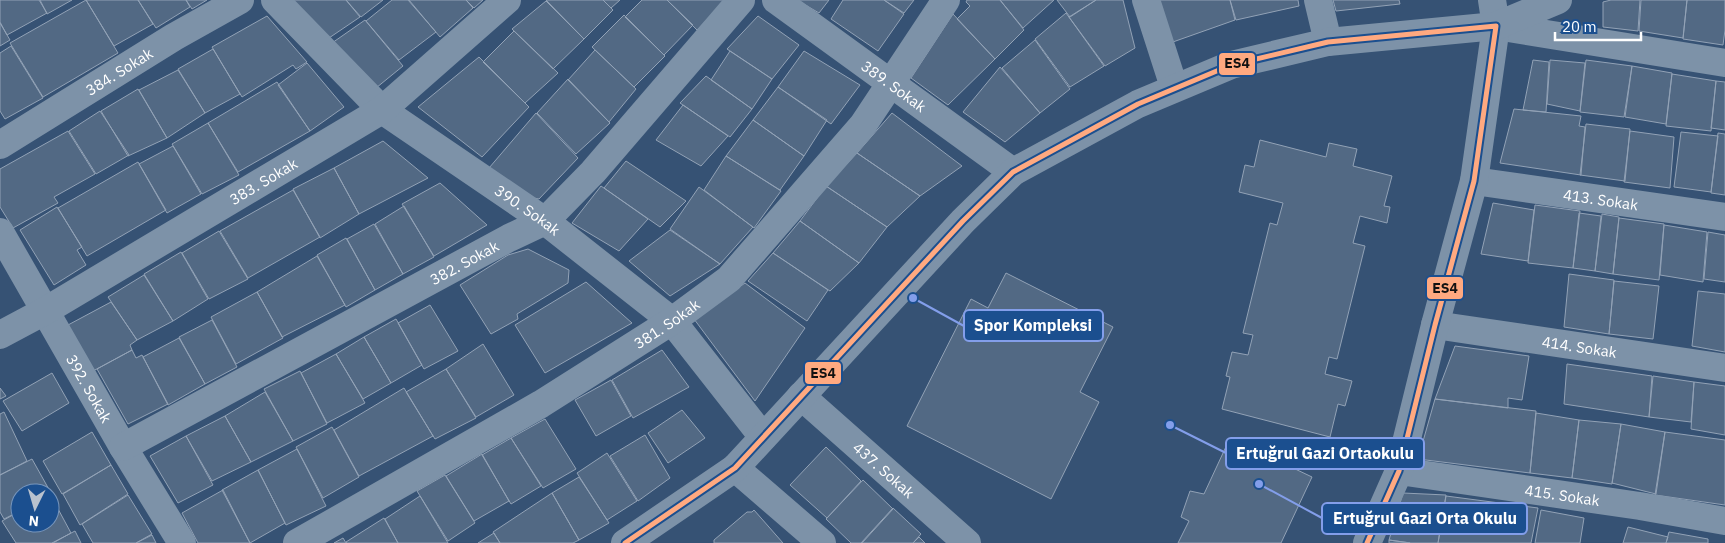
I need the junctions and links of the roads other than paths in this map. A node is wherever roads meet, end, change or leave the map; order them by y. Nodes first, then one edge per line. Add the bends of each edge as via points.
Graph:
1 (240, 0) edge
2 (275, 0) edge
3 (507, 0) edge
4 (741, 0) edge
5 (776, 0) edge
6 (946, 0) edge
7 (1146, 0) edge
8 (1318, 0) edge
9 (1492, 0) edge
10 (1558, 0) edge
11 (1496, 26) junction
12 (1328, 42) junction
13 (1725, 63) edge
14 (889, 84) junction
15 (1174, 87) junction
16 (382, 110) junction
17 (0, 145) edge
18 (1013, 172) junction
19 (1474, 182) junction
20 (1725, 217) edge
21 (545, 221) junction
22 (0, 232) edge
23 (45, 311) junction
24 (672, 321) junction
25 (1434, 325) junction
26 (0, 335) edge
27 (1725, 368) edge
28 (802, 396) junction
29 (763, 437) junction
30 (123, 447) junction
31 (735, 468) junction
32 (1399, 471) junction
33 (1725, 521) edge
34 (182, 543) edge
35 (297, 543) edge
36 (624, 543) edge
37 (822, 543) edge
38 (967, 543) edge
39 (1367, 543) edge

1 - 17 street, 384. Sokak
2 - 16 street, 390. Sokak
3 - 16 street, 383. Sokak
4 - 21 street, 382. Sokak via 593,172
5 - 14 street, 389. Sokak
6 - 14 street, 381. Sokak
7 - 15 street
8 - 12 street
9 - 11 street
10 - 11 street
11 - 12 street
11 - 13 street
11 - 19 street
12 - 15 street via 1231,65
14 - 18 street, 389. Sokak
14 - 24 street, 381. Sokak via 863,125 728,279
15 - 18 street
16 - 21 street, 390. Sokak
16 - 23 street, 383. Sokak
18 - 28 street via 963,221
19 - 20 street, 413. Sokak
19 - 25 street
21 - 24 street, 390. Sokak
21 - 30 street, 382. Sokak
22 - 23 street, 392. Sokak
23 - 26 street, 383. Sokak
23 - 30 street, 392. Sokak
24 - 29 street, 390. Sokak
24 - 35 street, 381. Sokak via 541,404
25 - 27 street, 414. Sokak
25 - 32 street
28 - 29 street
28 - 38 street, 437. Sokak
29 - 31 street
30 - 34 street, 392. Sokak
31 - 36 street
31 - 37 street
32 - 33 street, 415. Sokak
32 - 39 street

